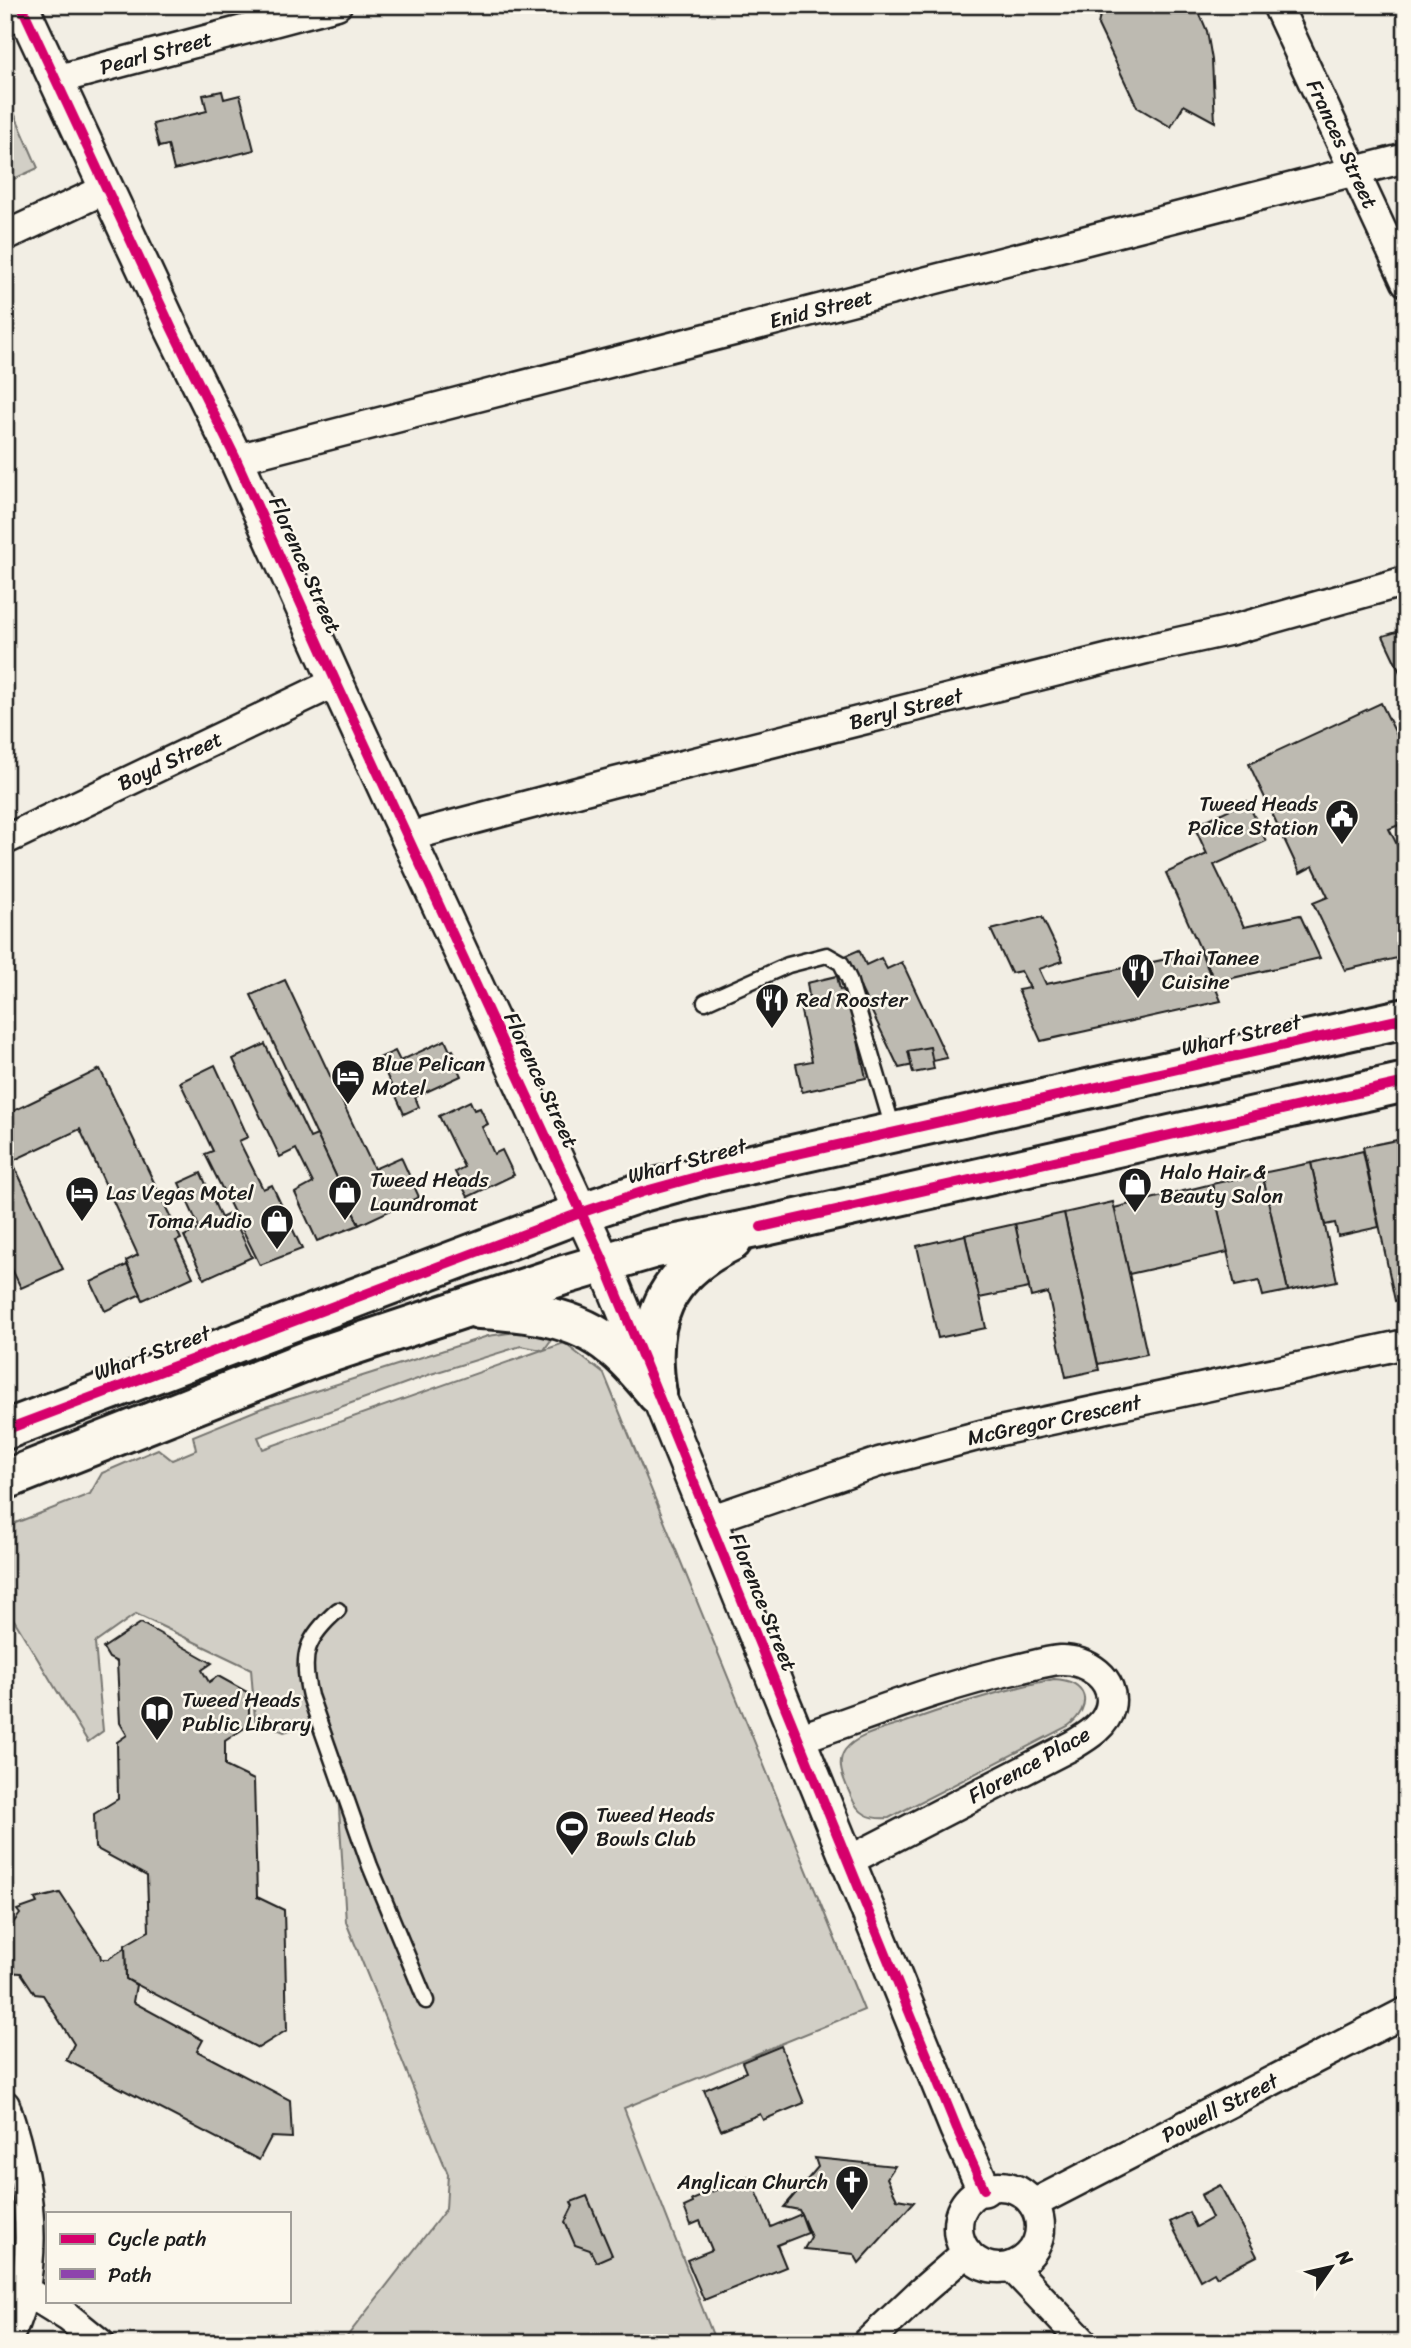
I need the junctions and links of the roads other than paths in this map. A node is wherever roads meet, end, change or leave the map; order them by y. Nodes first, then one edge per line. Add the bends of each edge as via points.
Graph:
1 (22, 5) edge
2 (337, 5) edge
3 (1277, 5) edge
4 (55, 79) junction
5 (1406, 158) edge
6 (1354, 171) junction
7 (107, 188) junction
8 (5, 236) edge
9 (1406, 282) edge
10 (236, 459) junction
11 (1406, 581) edge
12 (336, 682) junction
13 (407, 837) junction
14 (5, 840) edge
15 (705, 1002) dead end
16 (1406, 1018) edge
17 (1406, 1082) edge
18 (894, 1132) junction
19 (580, 1213) junction
20 (761, 1227) junction
21 (604, 1262) junction
22 (463, 1309) junction
23 (1406, 1344) edge
24 (657, 1394) junction
25 (5, 1430) edge
26 (5, 1480) edge
27 (709, 1520) junction
28 (338, 1610) dead end
29 (798, 1739) junction
30 (848, 1861) junction
31 (426, 2001) dead end
32 (1406, 2012) edge
33 (5, 2105) edge
34 (984, 2189) junction
35 (1033, 2204) junction
36 (967, 2252) junction
37 (1011, 2266) junction
38 (26, 2291) junction
39 (6, 2343) edge
40 (100, 2343) edge
41 (867, 2343) edge
42 (1084, 2343) edge

1 - 4 street, Florence Street
2 - 4 street, Pearl Street
3 - 6 street, Frances Street
4 - 7 street, Florence Street
5 - 6 street, Enid Street
6 - 9 street, Frances Street
6 - 10 street, Enid Street
7 - 8 street
7 - 10 street, Florence Street
10 - 12 street, Florence Street
11 - 13 street, Beryl Street via 1228,631
12 - 13 street, Florence Street
12 - 14 street, Boyd Street
13 - 19 street, Florence Street
15 - 18 lane via 788,965 827,956 841,963
16 - 18 main road, Wharf Street
17 - 20 main road
18 - 19 main road, Wharf Street via 707,1174
19 - 21 street, Florence Street
19 - 25 main road, Wharf Street
20 - 21 main road
20 - 24 main road via 690,1266 672,1291 659,1312 653,1341
21 - 22 main road
21 - 24 street, Florence Street
22 - 24 main road via 535,1314 589,1331 611,1346
22 - 26 main road via 311,1359
23 - 27 street, McGregor Crescent via 981,1435 879,1462
24 - 27 street, Florence Street
27 - 29 street, Florence Street
28 - 31 lane via 312,1637 304,1671 370,1866
29 - 30 street, Florence Street
29 - 30 street, Florence Place via 982,1677 1059,1660 1085,1664 1108,1687 1112,1698 1109,1714 1073,1745
30 - 34 street, Florence Street
32 - 35 street, Powell Street
33 - 38 street via 26,2187
34 - 35 street via 1011,2188
34 - 36 street via 965,2205 960,2216 961,2241
35 - 37 street via 1039,2216 1038,2242 1031,2254
36 - 37 street via 986,2266
36 - 41 street
37 - 42 street
38 - 39 street
38 - 40 street

